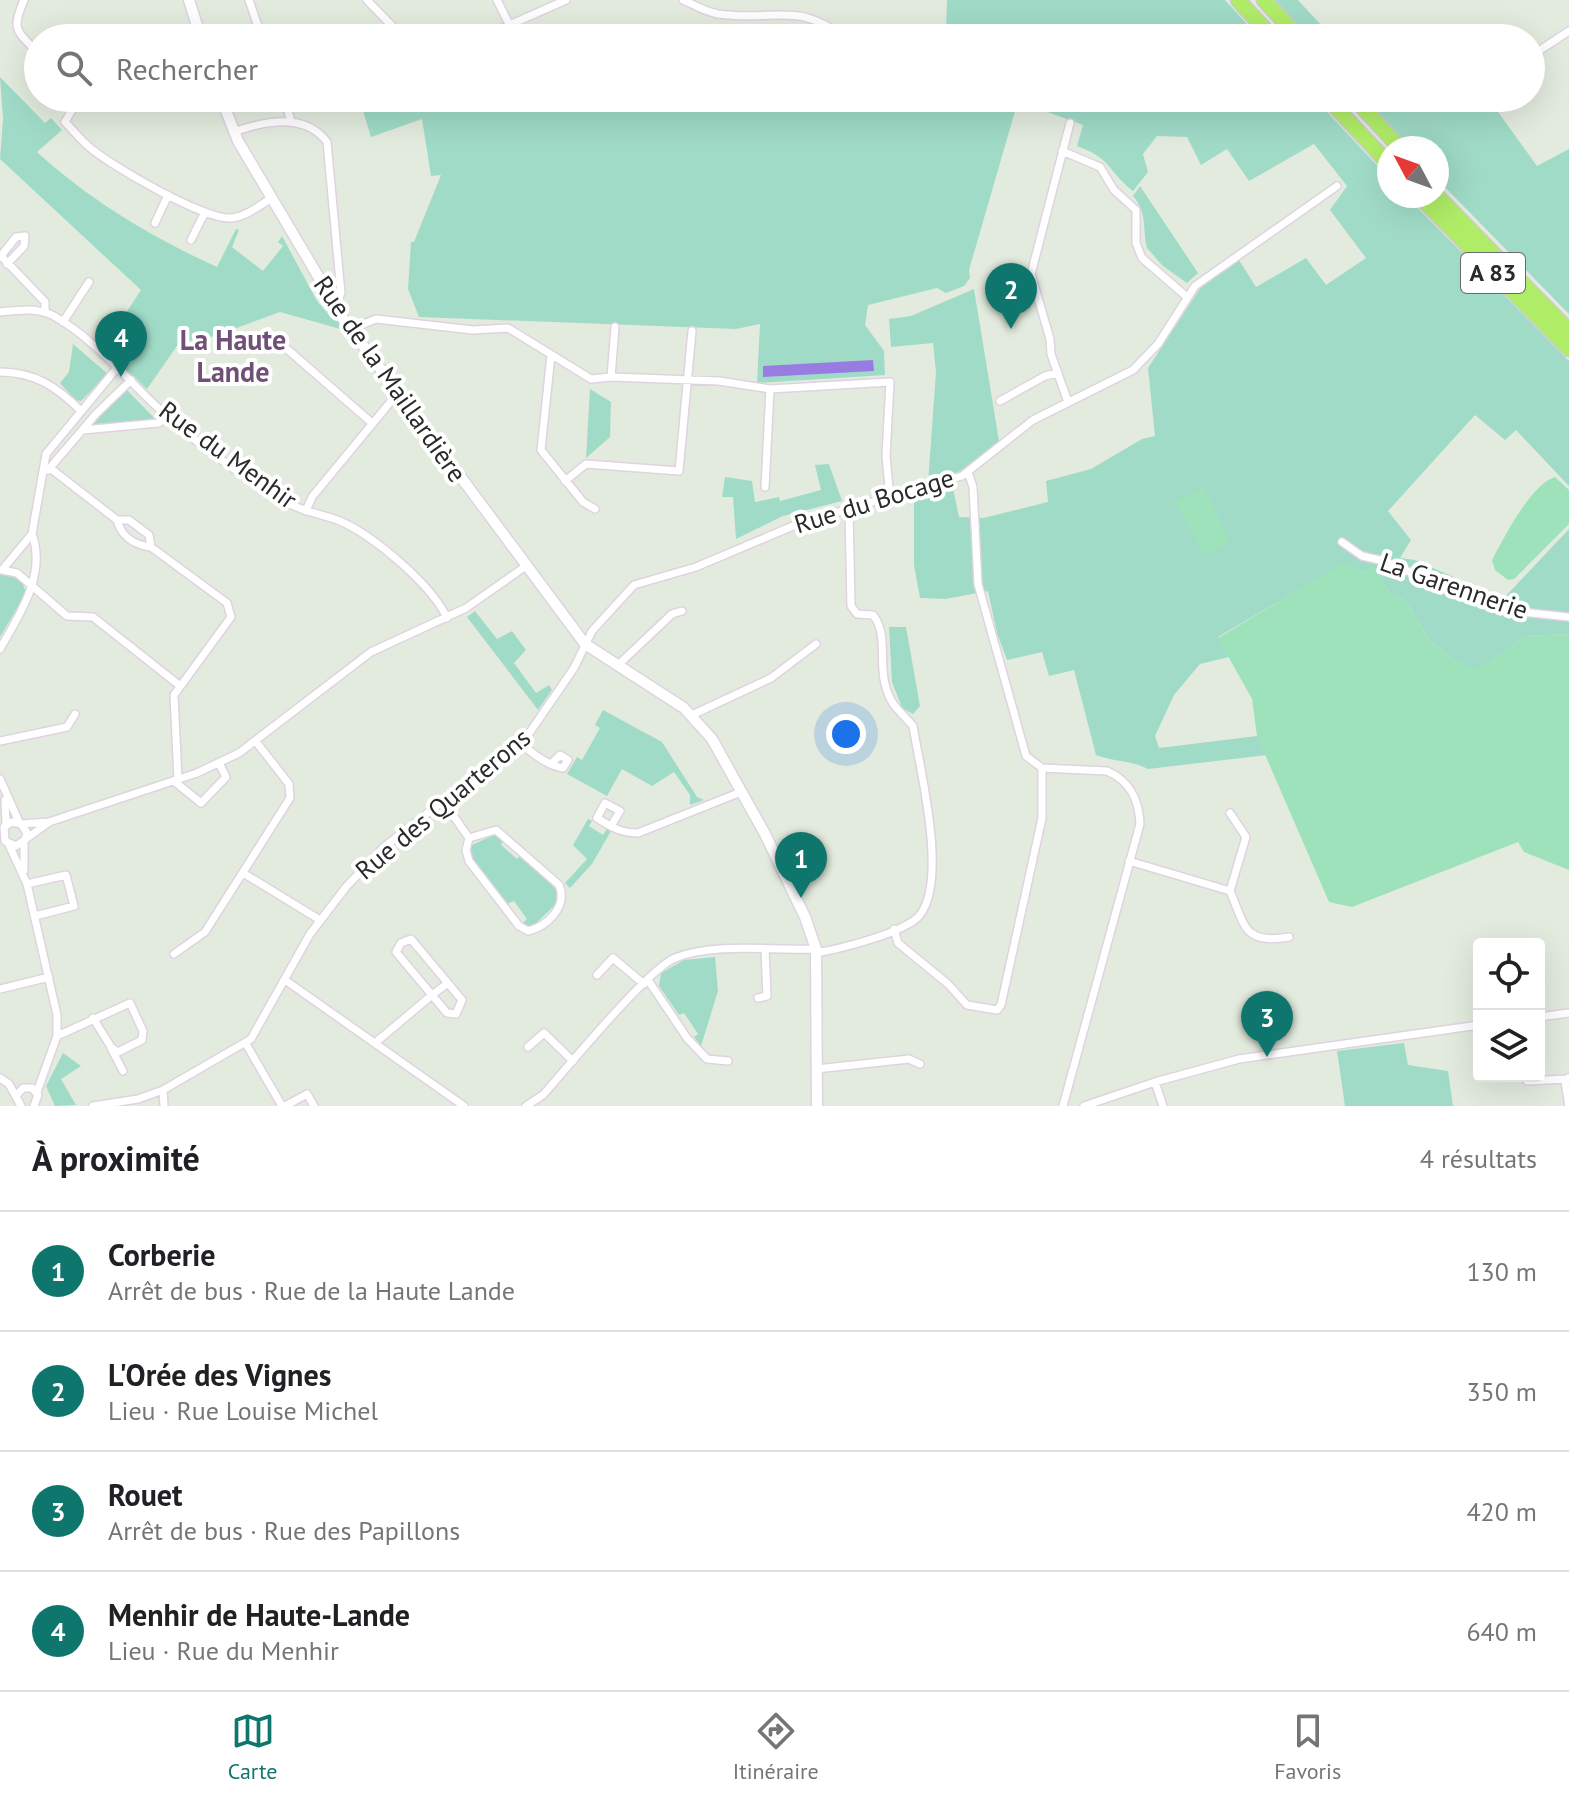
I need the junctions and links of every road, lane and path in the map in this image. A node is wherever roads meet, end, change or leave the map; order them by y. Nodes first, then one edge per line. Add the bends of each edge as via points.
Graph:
1 (24, 0) edge
2 (189, 0) edge
3 (249, 0) edge
4 (367, 0) edge
5 (497, 0) edge
6 (566, 0) edge
7 (683, 0) edge
8 (1238, 0) edge
9 (1256, 0) edge
10 (1264, 0) edge
11 (796, 5) dead end
12 (824, 14) dead end
13 (197, 24) edge
14 (257, 24) edge
15 (390, 24) edge
16 (509, 24) edge
17 (514, 24) edge
18 (833, 24) edge
19 (1260, 24) edge
20 (1277, 24) edge
21 (1286, 24) edge
22 (1569, 31) edge
23 (24, 38) edge
24 (1545, 47) edge
25 (71, 112) edge
26 (226, 112) edge
27 (288, 112) edge
28 (1340, 112) edge
29 (1358, 112) edge
30 (1367, 112) edge
31 (291, 121) junction
32 (1070, 123) dead end
33 (234, 132) junction
34 (1381, 136) edge
35 (1389, 136) edge
36 (1062, 151) junction
37 (1377, 151) edge
38 (1337, 186) dead end
39 (168, 195) junction
40 (270, 199) junction
41 (1449, 199) edge
42 (1431, 208) edge
43 (1449, 208) edge
44 (205, 212) junction
45 (155, 223) dead end
46 (191, 240) dead end
47 (7, 264) dead end
48 (89, 282) dead end
49 (1187, 297) junction
50 (335, 306) junction
51 (0, 312) edge
52 (45, 312) junction
53 (1569, 321) edge
54 (63, 322) junction
55 (615, 327) dead end
56 (351, 329) junction
57 (692, 331) dead end
58 (1569, 331) edge
59 (287, 349) dead end
60 (1569, 349) edge
61 (551, 355) junction
62 (117, 368) junction
63 (0, 372) edge
64 (1058, 373) junction
65 (611, 377) junction
66 (131, 380) junction
67 (687, 380) junction
68 (770, 389) junction
69 (397, 394) junction
70 (1000, 401) dead end
71 (1068, 402) junction
72 (81, 411) junction
73 (168, 418) junction
74 (372, 423) junction
75 (83, 430) junction
76 (50, 468) junction
77 (968, 472) junction
78 (42, 478) junction
79 (565, 481) junction
80 (765, 487) dead end
81 (890, 498) junction
82 (595, 509) dead end
83 (849, 510) junction
84 (306, 511) junction
85 (117, 520) junction
86 (32, 534) junction
87 (1342, 542) dead end
88 (151, 547) junction
89 (526, 566) junction
90 (1, 570) edge
91 (32, 588) junction
92 (682, 611) dead end
93 (1569, 617) edge
94 (447, 618) junction
95 (585, 644) junction
96 (816, 644) dead end
97 (0, 649) edge
98 (617, 666) junction
99 (179, 685) junction
100 (75, 714) dead end
101 (692, 715) junction
102 (0, 741) edge
103 (257, 743) junction
104 (520, 743) junction
105 (219, 763) junction
106 (551, 764) dead end
107 (1042, 768) junction
108 (176, 780) junction
109 (0, 781) edge
110 (741, 792) junction
111 (4, 794) junction
112 (443, 801) junction
113 (1230, 813) dead end
114 (49, 822) junction
115 (20, 823) junction
116 (611, 826) dead end
117 (3, 827) edge
118 (469, 838) junction
119 (24, 841) junction
120 (6, 844) edge
121 (1129, 861) junction
122 (24, 873) junction
123 (243, 873) junction
124 (27, 884) junction
125 (1230, 891) junction
126 (35, 916) junction
127 (320, 920) junction
128 (894, 929) junction
129 (1289, 937) dead end
130 (765, 950) junction
131 (816, 951) junction
132 (174, 954) dead end
133 (597, 975) dead end
134 (49, 977) junction
135 (285, 980) junction
136 (646, 982) junction
137 (448, 983) junction
138 (0, 989) edge
139 (432, 995) junction
140 (758, 998) dead end
141 (1569, 1013) edge
142 (1545, 1016) edge
143 (93, 1018) junction
144 (1473, 1026) edge
145 (57, 1036) junction
146 (375, 1043) junction
147 (246, 1044) junction
148 (111, 1047) junction
149 (528, 1047) dead end
150 (573, 1061) junction
151 (728, 1061) dead end
152 (920, 1064) dead end
153 (816, 1069) junction
154 (123, 1071) dead end
155 (40, 1077) junction
156 (0, 1078) edge
157 (1567, 1079) edge
158 (1545, 1080) edge
159 (1155, 1082) junction
160 (9, 1084) junction
161 (24, 1087) junction
162 (163, 1090) junction
163 (37, 1094) junction
164 (17, 1102) edge
165 (34, 1106) edge
166 (46, 1106) edge
167 (93, 1106) edge
168 (164, 1106) edge
169 (284, 1106) edge
170 (314, 1106) edge
171 (461, 1106) edge
172 (526, 1106) edge
173 (817, 1106) edge
174 (1063, 1106) edge
175 (1084, 1106) edge
176 (1163, 1106) edge
177 (1569, 1106) edge

1 - 23 street via 15,22
2 - 13 street
3 - 14 street
4 - 15 street
5 - 16 street
6 - 17 street
7 - 11 street via 719,14
8 - 19 highway
9 - 20 highway
10 - 21 highway
12 - 18 street
22 - 24 street
25 - 39 street via 65,122 90,148
26 - 33 street, Rue de la Maillardière
27 - 31 street
28 - 37 highway
29 - 34 highway
30 - 35 highway
31 - 33 street
31 - 50 street via 312,128 329,146 341,299
32 - 36 street
33 - 40 street, Rue de la Maillardière
36 - 49 street via 1103,170 1114,190 1136,210 1136,243 1142,258
36 - 64 street via 1031,274
38 - 49 street, Rue du Bocage via 1210,272
39 - 44 street
39 - 45 street
40 - 44 street via 232,218
40 - 50 street, Rue de la Maillardière
41 - 53 highway
42 - 60 highway, A 83
43 - 58 highway, A 83
44 - 46 street
47 - 52 street via 45,302
48 - 54 street
49 - 71 street, Rue du Bocage via 1148,358
50 - 56 street, Rue de la Maillardière
51 - 52 street, Rue du Menhir
52 - 54 street, Rue du Menhir
54 - 62 street, Rue du Menhir
55 - 65 street
56 - 61 street via 376,319 473,330 508,328
56 - 69 street, Rue de la Maillardière
57 - 67 street
59 - 74 street
61 - 65 street via 591,379
61 - 79 street via 541,450
62 - 66 street, Rue du Menhir
62 - 72 street
63 - 72 street via 50,384
64 - 70 street
64 - 71 street
65 - 67 street
66 - 73 street, Rue du Menhir
66 - 75 street
67 - 68 street
67 - 79 street via 679,471 586,464
68 - 80 street
68 - 81 street via 890,382
69 - 74 street
69 - 89 street, Rue de la Maillardière
71 - 77 street, Rue du Bocage via 1033,420
72 - 78 street via 46,454
73 - 75 street
73 - 84 street, Rue du Menhir
74 - 84 street
75 - 76 street
76 - 78 street
76 - 85 street
77 - 81 street, Rue du Bocage
77 - 107 street via 978,584 1026,756
78 - 86 street
79 - 82 street
81 - 83 street, Rue du Bocage
83 - 95 street, Rue du Bocage via 634,585
83 - 128 street via 851,606 880,623 884,683 898,714 913,726 933,849 934,865 920,914
84 - 94 street, Rue du Menhir via 341,522 395,560 431,589
85 - 88 street via 120,531 139,546
85 - 88 street via 129,520 149,535
86 - 90 street
86 - 91 street via 37,556
87 - 93 street, La Garennerie via 1362,556 1511,611
88 - 99 street via 227,603 231,617
89 - 94 street
89 - 95 street, Rue de la Maillardière
90 - 91 street via 17,573
91 - 97 street
91 - 99 street via 67,616 93,617
92 - 98 street via 672,614
94 - 103 street via 371,652
95 - 98 street, Rue de la Maillardière
95 - 104 street, Rue des Quarterons via 546,712
96 - 101 street via 771,678
98 - 101 street, Rue de la Maillardière
99 - 108 street via 174,695
100 - 102 street via 67,727
101 - 110 street, Rue de la Maillardière
103 - 105 street
103 - 123 street via 289,784 290,798
104 - 106 street
104 - 112 street, Rue des Quarterons
105 - 108 street
105 - 108 street via 226,777 201,803
107 - 121 street via 1107,771 1126,782 1140,824
107 - 128 street via 1042,818 997,1010 967,1005 898,943
108 - 114 street
109 - 111 street
110 - 116 street via 638,833
110 - 131 street, Rue de la Maillardière via 805,917
111 - 115 street
111 - 117 street
112 - 118 street
112 - 127 street, Rue des Quarterons via 384,847
113 - 125 street via 1246,837
114 - 115 street
114 - 119 street
115 - 117 street
115 - 119 street via 27,833
117 - 120 street
118 - 118 street via 469,861 519,926 528,931 540,928 562,904 559,885 504,834 496,830
119 - 120 street
119 - 122 street
120 - 122 street
121 - 125 street
121 - 174 street
122 - 124 street
123 - 127 street
123 - 132 street via 205,932
124 - 126 street
124 - 126 street via 66,875 74,906
125 - 129 street via 1248,933
126 - 134 street
127 - 135 street, Rue des Quarterons
128 - 131 street via 842,949
130 - 131 street
130 - 136 street via 720,950 674,959
130 - 140 street via 767,996
131 - 153 street
133 - 136 street via 613,958
134 - 138 street
134 - 145 street
135 - 146 street
135 - 147 street, Rue des Quarterons
136 - 150 street
136 - 151 street via 707,1059
137 - 139 street
137 - 139 street via 462,1000 456,1014 447,1013
137 - 139 street via 411,939 401,943 396,952
139 - 146 street
141 - 142 street
143 - 145 street
143 - 148 street
143 - 148 street via 130,1003 142,1040 118,1052
144 - 159 street via 1305,1047
145 - 155 street
146 - 171 street
147 - 162 street, Rue des Quarterons
147 - 169 street
148 - 154 street
149 - 150 street via 544,1033
150 - 172 street
152 - 153 street via 909,1059
153 - 173 street
155 - 161 street
155 - 163 street
156 - 160 street
157 - 158 street
157 - 177 street
159 - 175 street
159 - 176 street
160 - 161 street
160 - 164 street
161 - 163 street
161 - 164 street
162 - 167 street, Rue des Quarterons
162 - 168 street
163 - 165 street
163 - 166 street
169 - 170 street via 307,1094

